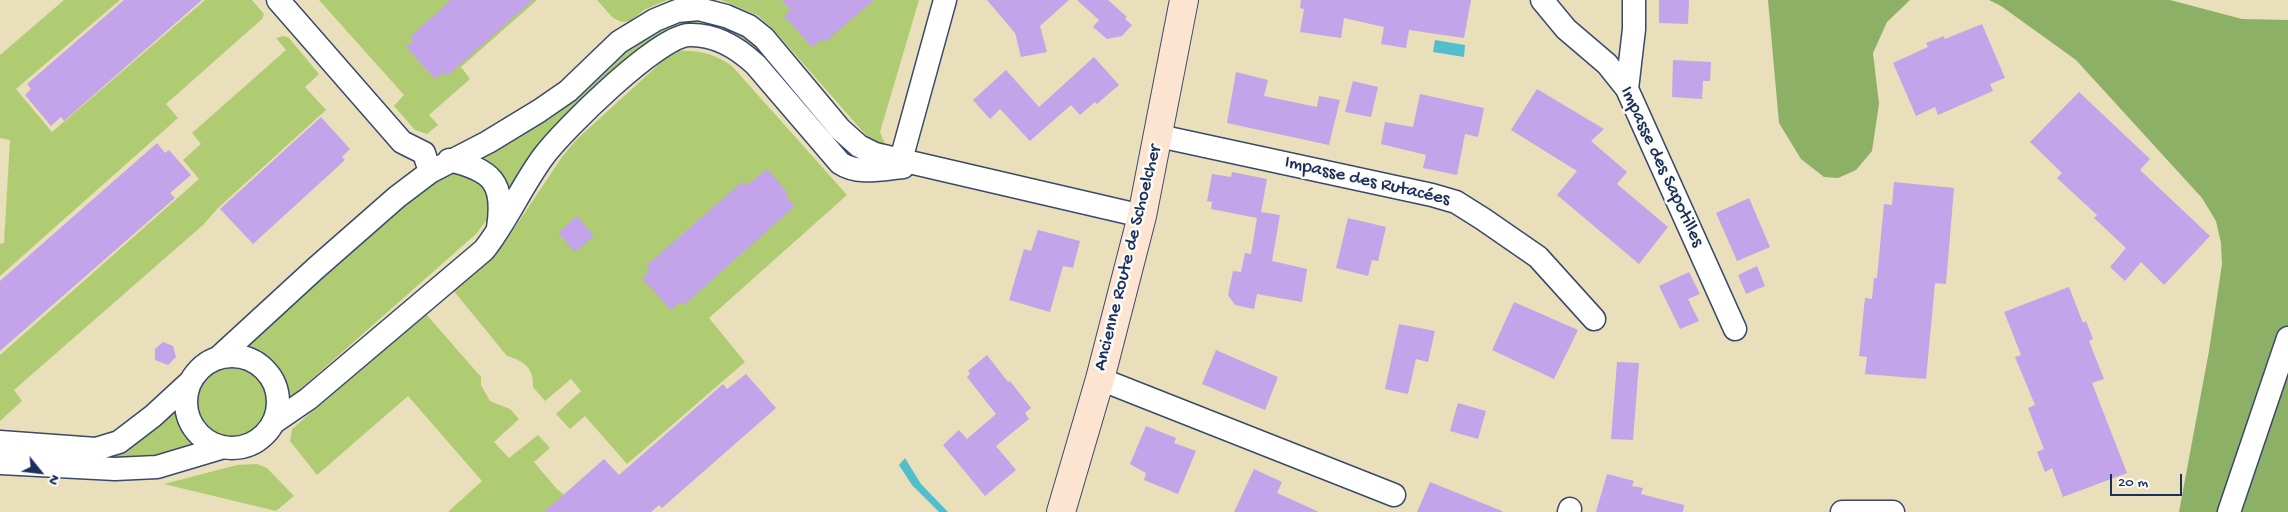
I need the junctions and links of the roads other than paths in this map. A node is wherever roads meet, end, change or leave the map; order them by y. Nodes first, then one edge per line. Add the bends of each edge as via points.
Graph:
1 (278, 0) edge
2 (944, 0) edge
3 (1184, 0) edge
4 (1542, 0) edge
5 (1634, 0) edge
6 (1627, 89) junction
7 (1159, 136) junction
8 (449, 160) junction
9 (899, 163) junction
10 (430, 172) junction
11 (1142, 216) junction
12 (497, 234) junction
13 (1594, 319) dead end
14 (1735, 330) dead end
15 (2288, 338) edge
16 (218, 358) junction
17 (1100, 379) junction
18 (191, 381) junction
19 (273, 423) junction
20 (0, 442) edge
21 (224, 447) junction
22 (0, 463) edge
23 (1394, 495) dead end
24 (1061, 512) edge
25 (1842, 512) edge
26 (1893, 512) edge
27 (2229, 512) edge

1 - 10 street via 402,142 424,153
2 - 9 street
3 - 7 main road, Ancienne Route de Schoelcher
4 - 6 street, Impasse des Sapotilles via 1566,29 1607,64
5 - 6 street
6 - 14 street, Impasse des Sapotilles
7 - 11 main road, Ancienne Route de Schoelcher
7 - 13 street, Impasse des Rutacées via 1456,202 1538,258
8 - 9 street via 488,142 539,111 568,91 619,42 654,20 677,11 700,9 749,26 764,38 840,129 859,146
8 - 10 street
8 - 12 street via 477,168 493,181 500,194
9 - 11 street via 922,165
9 - 12 street via 870,170 849,168 840,163 744,53 709,37 687,35 663,44 566,130 543,157
10 - 16 street via 346,242
11 - 17 main road, Ancienne Route de Schoelcher
12 - 19 street via 484,250 443,286 308,399
15 - 27 street
16 - 18 street via 207,363
16 - 19 street via 248,358 262,366 272,378 277,393 278,408
17 - 23 street
17 - 24 main road, Ancienne Route de Schoelcher
18 - 20 street via 119,442 96,449
18 - 21 street via 187,394 191,422 199,434
19 - 21 street via 255,442 241,447
21 - 22 street via 157,467 115,469
25 - 26 street

